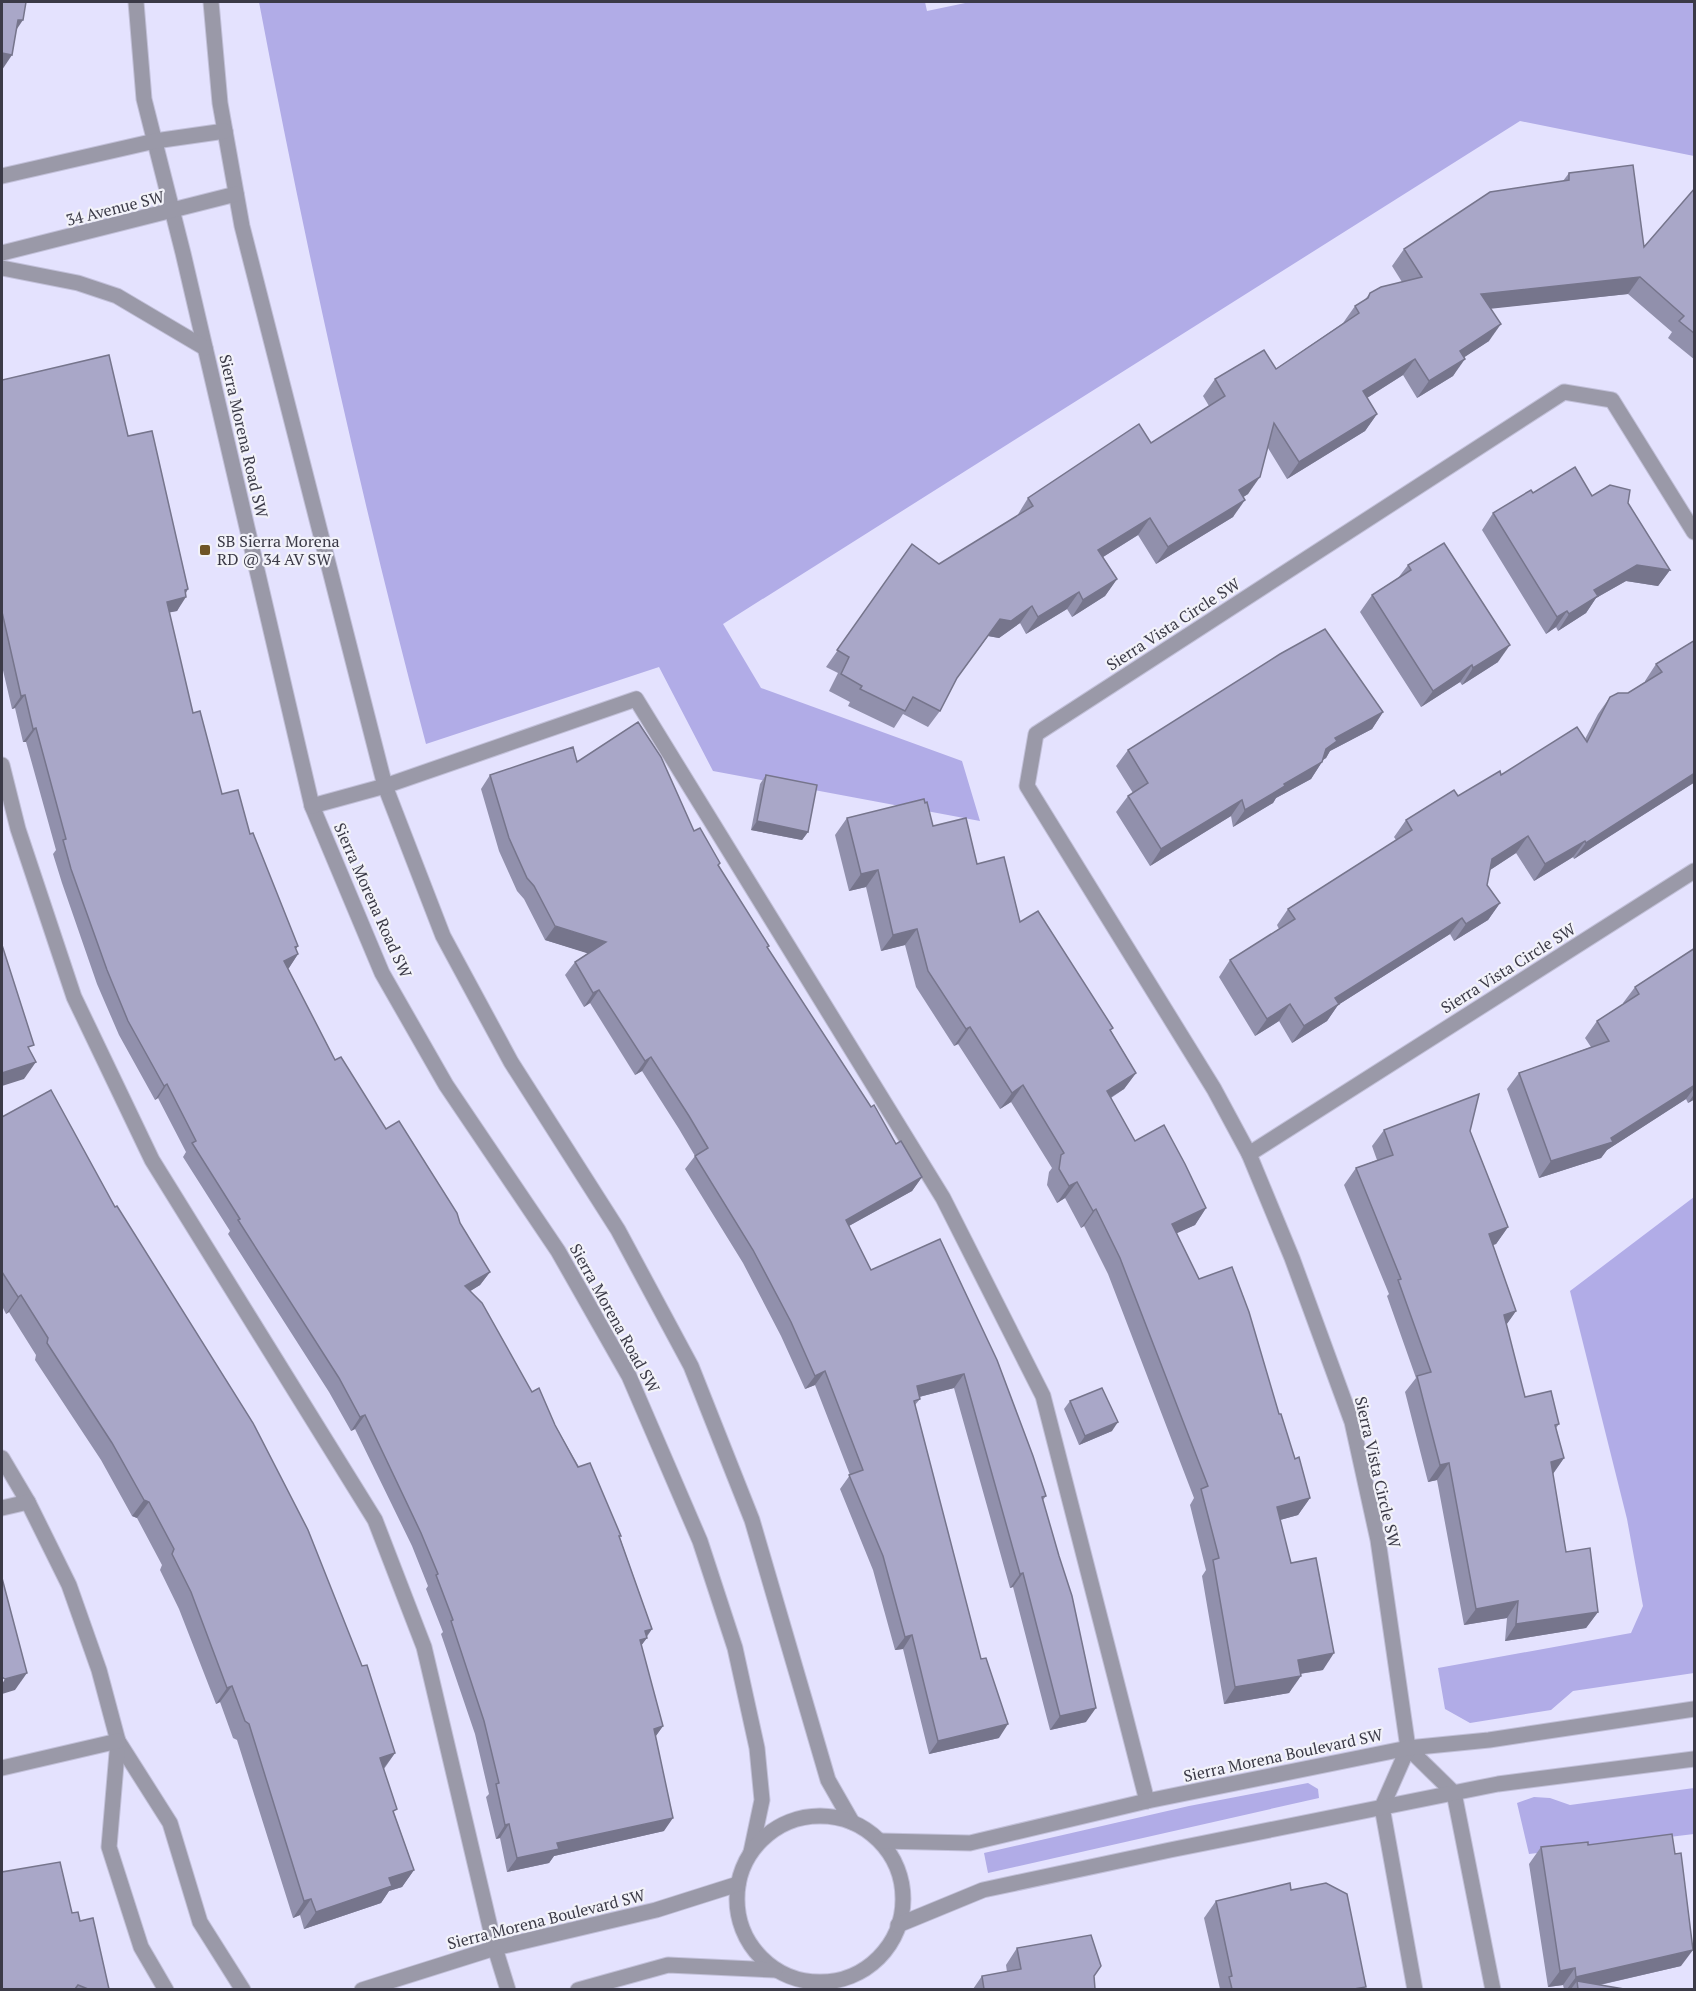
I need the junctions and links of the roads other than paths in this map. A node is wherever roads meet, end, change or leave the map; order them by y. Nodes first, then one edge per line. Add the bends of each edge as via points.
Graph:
1 (136, 2) edge
2 (211, 2) edge
3 (225, 131) junction
4 (155, 141) junction
5 (2, 176) edge
6 (236, 194) junction
7 (173, 212) junction
8 (2, 253) edge
9 (2, 268) edge
10 (205, 348) junction
11 (1695, 532) edge
12 (2, 765) edge
13 (385, 786) junction
14 (312, 806) junction
15 (1695, 871) edge
16 (1249, 1154) junction
17 (2, 1458) edge
18 (28, 1502) junction
19 (2, 1508) edge
20 (1695, 1710) edge
21 (118, 1741) junction
22 (1408, 1748) junction
23 (1695, 1759) edge
24 (2, 1768) edge
25 (1454, 1793) junction
26 (1147, 1802) junction
27 (1382, 1807) junction
28 (852, 1822) junction
29 (881, 1841) junction
30 (751, 1852) junction
31 (738, 1884) junction
32 (898, 1925) junction
33 (495, 1948) junction
34 (776, 1970) junction
35 (839, 1985) edge
36 (166, 1989) edge
37 (243, 1989) edge
38 (362, 1989) edge
39 (508, 1989) edge
40 (578, 1989) edge
41 (1414, 1989) edge
42 (1493, 1989) edge

1 - 4 street, Sierra Morena Road SW via 144,99
2 - 3 street
3 - 4 street
3 - 6 street
4 - 5 street
4 - 7 street, Sierra Morena Road SW
6 - 7 street, 34 Avenue SW
6 - 13 street
7 - 8 street, 34 Avenue SW
7 - 10 street, Sierra Morena Road SW
9 - 10 street via 78,283 117,296
10 - 14 street, Sierra Morena Road SW
11 - 16 street, Sierra Vista Circle SW via 1612,400 1564,392 1036,734 1028,786 1214,1089
12 - 33 street via 18,829 74,997 152,1160 375,1520 424,1647
13 - 14 street
13 - 26 street via 636,699 943,1198 1043,1396
13 - 28 street via 454,957 511,1062 618,1230 691,1366 752,1520 828,1780
14 - 30 street, Sierra Morena Road SW via 382,973 446,1084 558,1251 629,1376 700,1541 735,1648 757,1748 762,1800
15 - 16 street, Sierra Vista Circle SW
16 - 22 street, Sierra Vista Circle SW via 1352,1422 1378,1540
17 - 18 street
18 - 19 street
18 - 21 street via 69,1585 99,1670
20 - 22 street, Sierra Morena Boulevard SW
21 - 24 street
21 - 36 street via 109,1846 141,1947
21 - 37 street via 170,1822 200,1922
22 - 25 street
22 - 26 street, Sierra Morena Boulevard SW
22 - 27 street
23 - 25 street
25 - 27 street
25 - 42 street
26 - 29 street, Sierra Morena Boulevard SW via 970,1843
27 - 32 street via 983,1890
27 - 41 street
28 - 29 street
28 - 30 street via 825,1816 796,1819 771,1831
29 - 32 street via 899,1872 903,1890
30 - 31 street
31 - 33 street, Sierra Morena Boulevard SW via 656,1910
31 - 34 street via 737,1907 742,1929 761,1960
32 - 35 street via 878,1958
33 - 38 street, Sierra Morena Boulevard SW
33 - 39 street
34 - 35 street via 810,1982
34 - 40 street via 668,1965

